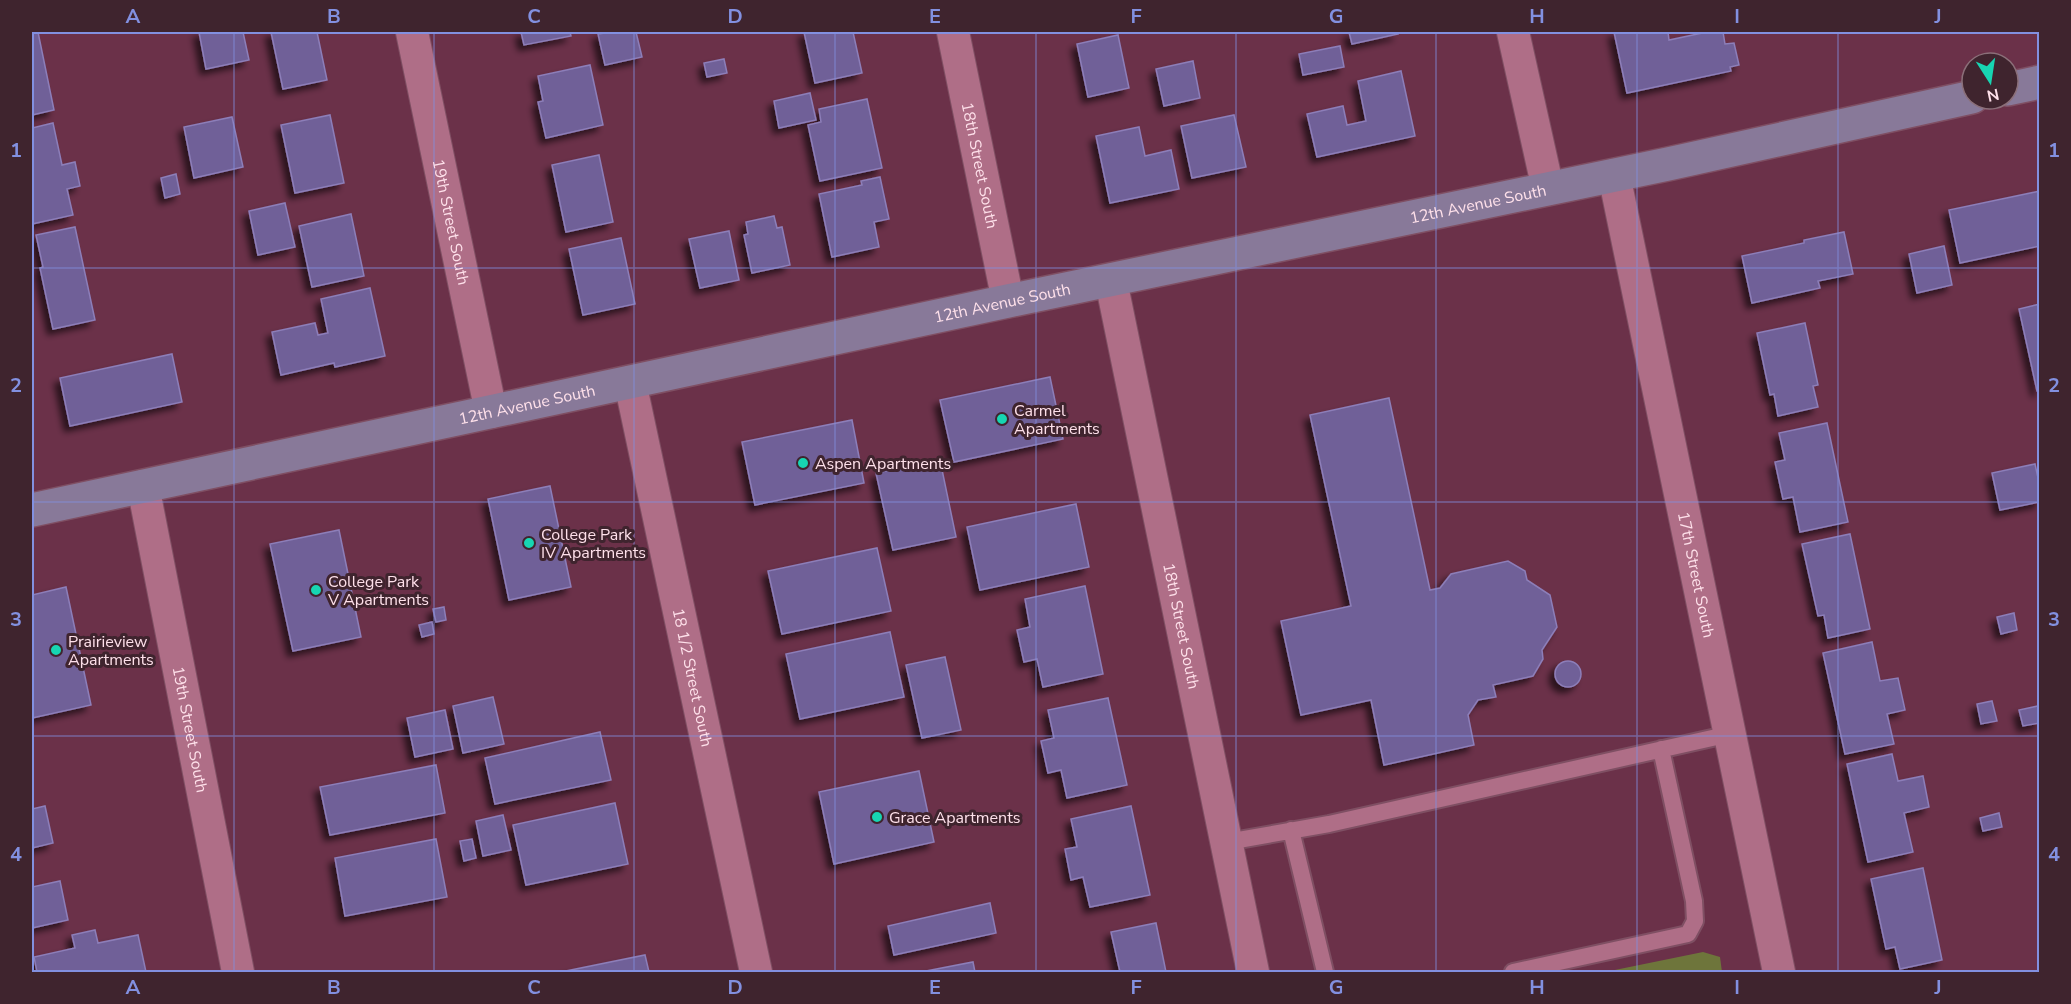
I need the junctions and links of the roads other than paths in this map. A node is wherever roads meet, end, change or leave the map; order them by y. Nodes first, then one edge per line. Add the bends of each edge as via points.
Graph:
1 (412, 32) edge
2 (953, 32) edge
3 (1514, 32) edge
4 (2040, 82) edge
5 (2020, 86) edge
6 (1960, 100) edge
7 (1614, 175) junction
8 (1548, 189) junction
9 (1110, 281) junction
10 (1008, 301) junction
11 (630, 382) junction
12 (491, 412) junction
13 (143, 486) junction
14 (32, 510) edge
15 (1730, 734) junction
16 (1661, 750) junction
17 (1291, 830) junction
18 (1227, 842) junction
19 (238, 972) edge
20 (756, 972) edge
21 (1253, 972) edge
22 (1324, 972) edge
23 (1513, 972) edge
24 (1779, 972) edge

1 - 12 street, 19th Street South
2 - 10 street, 18th Street South
3 - 8 street
4 - 5 street
6 - 7 street, 12th Avenue South
7 - 8 street, 12th Avenue South
7 - 15 street, 17th Street South
8 - 9 street, 12th Avenue South
9 - 10 street, 12th Avenue South
9 - 18 street, 18th Street South
10 - 11 street, 12th Avenue South
11 - 12 street, 12th Avenue South
11 - 20 street, 18 1/2 Street South
12 - 13 street, 12th Avenue South
13 - 14 street, 12th Avenue South
13 - 19 street, 19th Street South
15 - 16 lane
15 - 24 street, 17th Street South
16 - 17 lane
16 - 23 lane via 1694,901 1695,921 1688,934
17 - 18 lane
17 - 22 lane
18 - 21 street, 18th Street South

